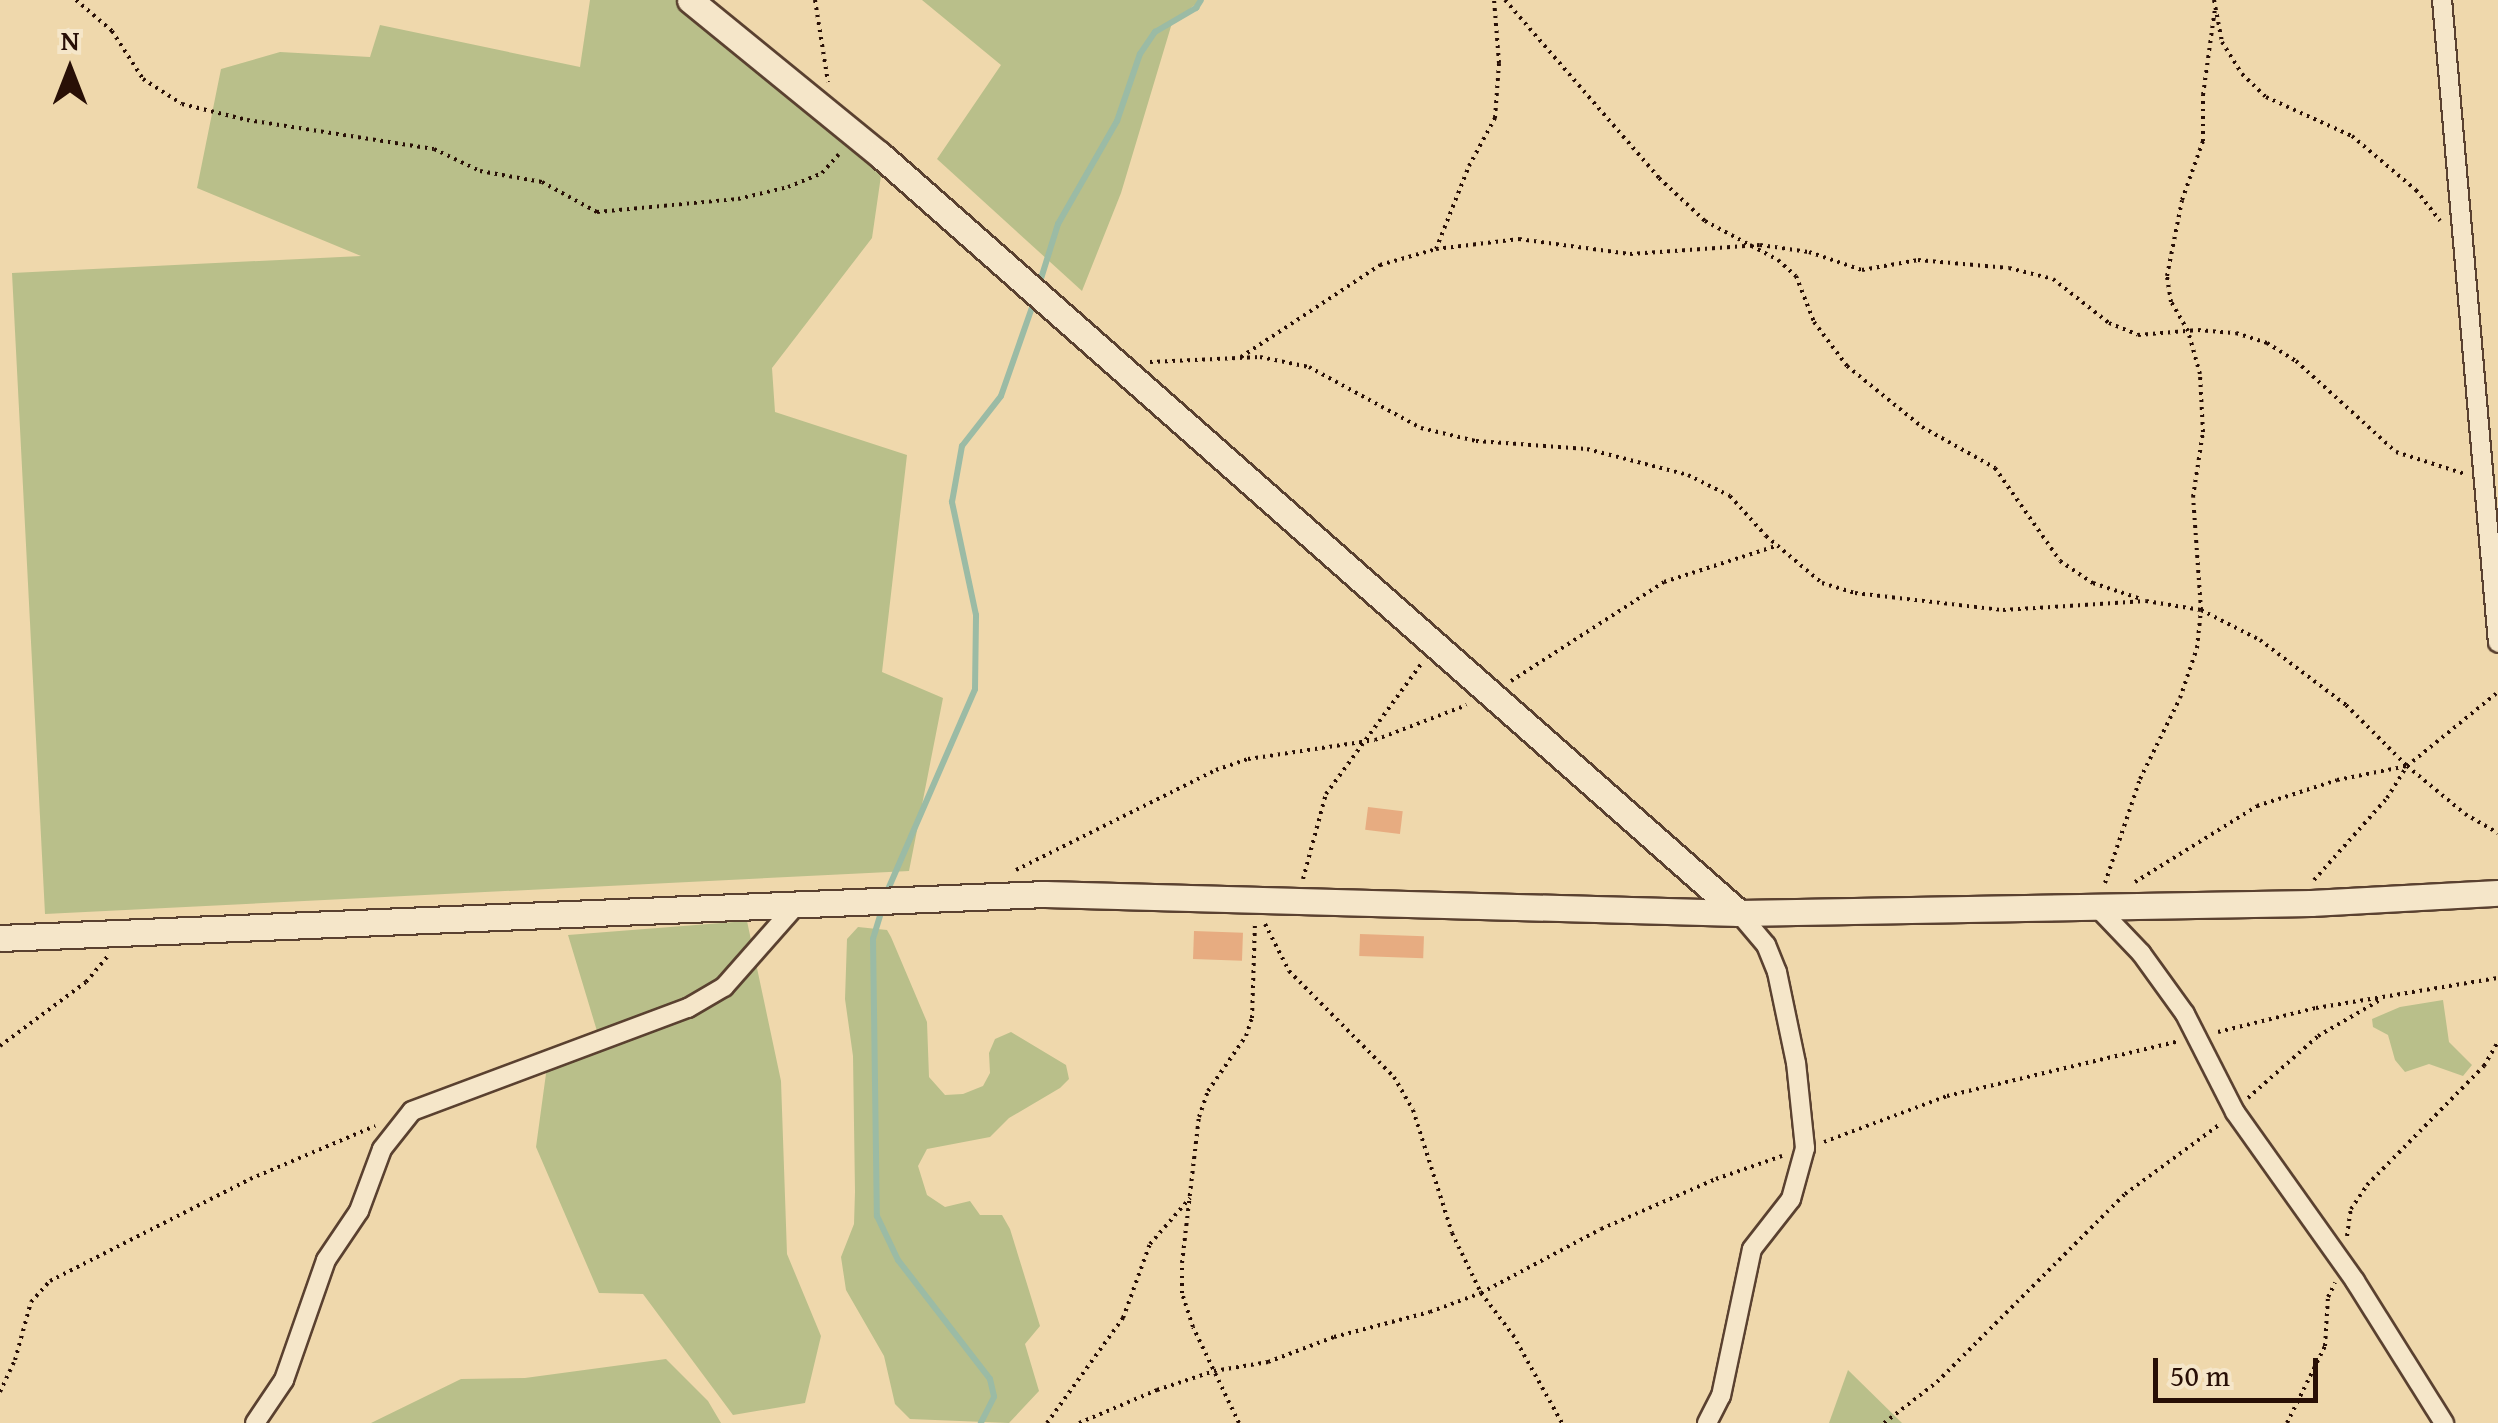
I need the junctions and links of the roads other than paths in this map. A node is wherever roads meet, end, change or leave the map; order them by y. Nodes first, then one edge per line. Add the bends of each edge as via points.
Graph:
1 (690, 0) edge
2 (2442, 0) edge
3 (2498, 643) edge
4 (2498, 893) edge
5 (798, 903) junction
6 (2098, 907) junction
7 (1739, 912) junction
8 (0, 938) edge
9 (255, 1423) edge
10 (1707, 1423) edge
11 (2444, 1423) edge

1 - 7 street via 1119,364
2 - 3 street
4 - 6 street
5 - 7 street via 1045,894
5 - 8 street
5 - 9 street via 724,988 688,1008 412,1111 382,1149 360,1211 326,1260 284,1380
6 - 7 street
6 - 11 street via 2185,1014 2234,1112 2344,1264
7 - 10 street via 1766,945 1777,972 1805,1148 1791,1198 1752,1249 1720,1396

